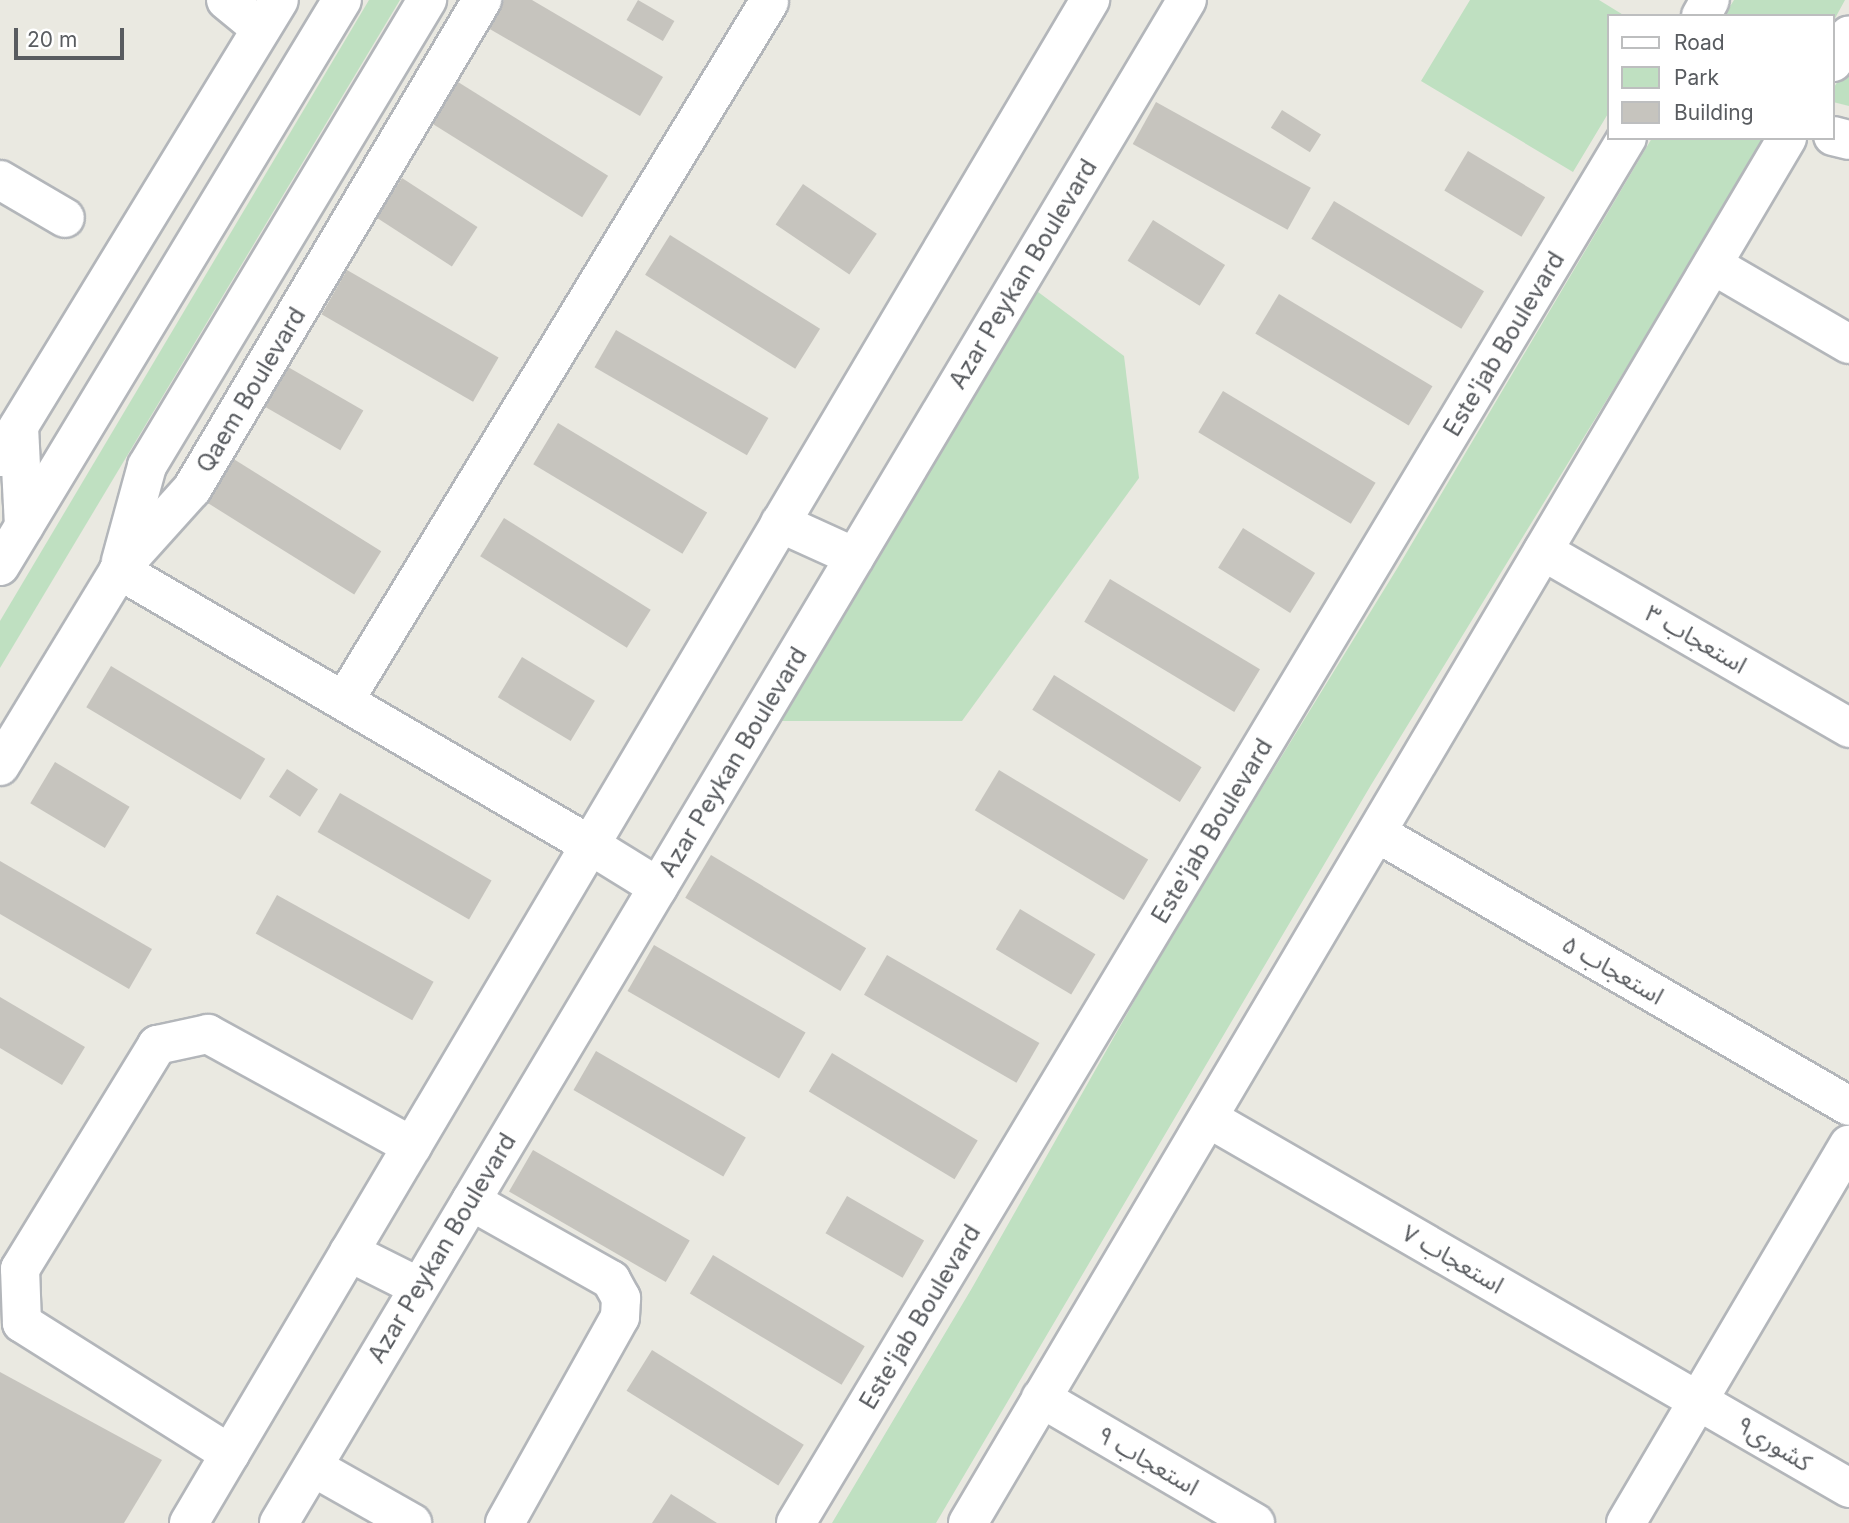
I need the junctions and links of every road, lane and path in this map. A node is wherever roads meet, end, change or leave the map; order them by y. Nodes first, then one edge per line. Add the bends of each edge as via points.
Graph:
1 (226, 0) edge
2 (342, 0) edge
3 (427, 0) edge
4 (482, 0) edge
5 (1090, 0) edge
6 (1187, 0) edge
7 (769, 2) dead end
8 (270, 15) edge
9 (1849, 35) edge
10 (1835, 59) edge
11 (1626, 140) edge
12 (1786, 140) edge
13 (0, 180) edge
14 (65, 218) dead end
15 (1713, 265) junction
16 (1849, 344) edge
17 (9, 442) edge
18 (780, 523) junction
19 (24, 526) junction
20 (1543, 551) junction
21 (855, 557) junction
22 (0, 566) edge
23 (118, 570) junction
24 (344, 701) junction
25 (1849, 728) edge
26 (0, 766) edge
27 (1377, 833) junction
28 (590, 845) junction
29 (658, 887) junction
30 (1849, 1106) edge
31 (1208, 1118) junction
32 (1849, 1145) edge
33 (412, 1146) junction
34 (471, 1201) junction
35 (349, 1252) junction
36 (419, 1287) junction
37 (1041, 1398) junction
38 (1699, 1399) junction
39 (230, 1454) junction
40 (313, 1467) junction
41 (1849, 1488) edge
42 (189, 1523) edge
43 (279, 1523) edge
44 (412, 1523) edge
45 (505, 1523) edge
46 (796, 1523) edge
47 (968, 1523) edge
48 (1255, 1523) edge
49 (1626, 1523) edge

1 - 8 street
2 - 19 street
3 - 23 street via 147,466
4 - 23 street, Qaem Boulevard via 192,489
5 - 18 street
6 - 21 street, Azar Peykan Boulevard
7 - 24 street
8 - 17 street
9 - 10 street
11 - 46 street, Este'jab Boulevard
12 - 15 street
13 - 14 street
15 - 16 street
15 - 20 street
17 - 19 street
18 - 21 street
18 - 28 street
19 - 22 street
20 - 25 street, استعجاب ۳
20 - 27 street
21 - 29 street, Azar Peykan Boulevard
23 - 24 street
23 - 26 street, Qaem Boulevard
24 - 28 street
27 - 30 street, استعجاب ۵
27 - 31 street
28 - 29 street
28 - 33 street
29 - 34 street, Azar Peykan Boulevard
31 - 37 street
31 - 38 street, استعجاب ۷
32 - 38 street
33 - 35 street
33 - 39 street via 208,1034 157,1045 20,1269 22,1323
34 - 36 street, Azar Peykan Boulevard
34 - 45 street via 611,1280 621,1298 620,1317
35 - 36 street
35 - 39 street
36 - 40 street, Azar Peykan Boulevard
37 - 47 street
37 - 48 street, استعجاب ۹
38 - 41 street, ۹کشوری
38 - 49 street
39 - 42 street
40 - 43 street, Azar Peykan Boulevard
40 - 44 street

